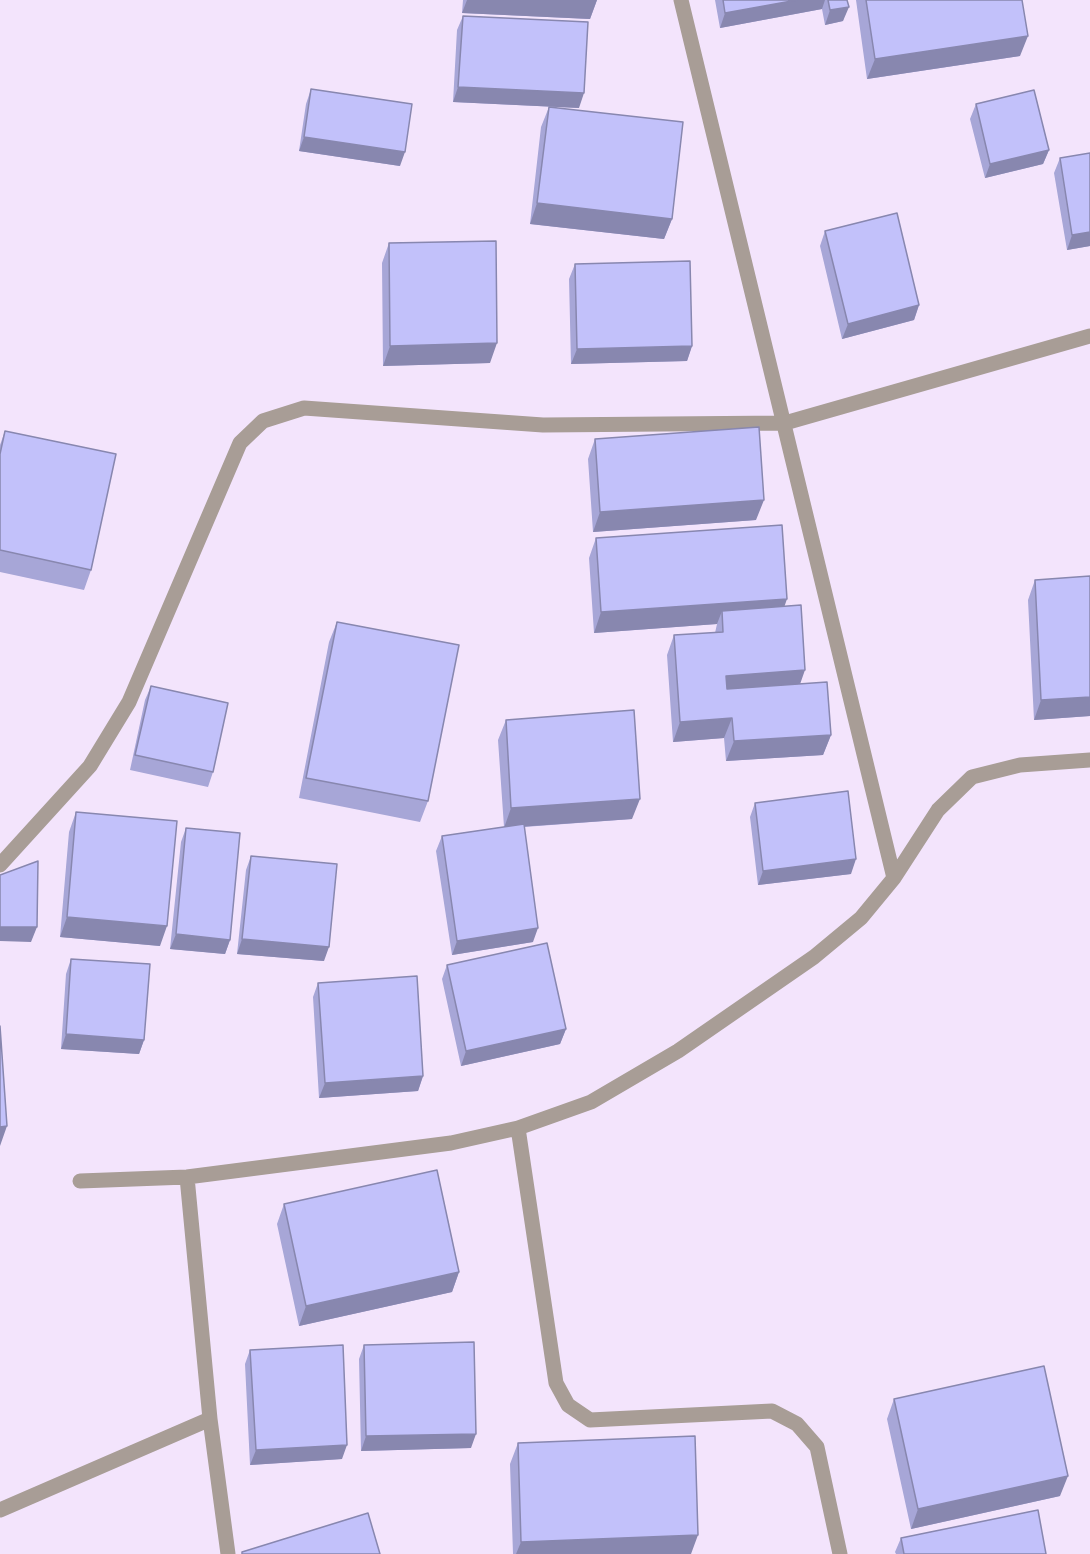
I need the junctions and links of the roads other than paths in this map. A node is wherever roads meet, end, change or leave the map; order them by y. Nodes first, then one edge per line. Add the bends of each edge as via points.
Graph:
1 (681, 0) edge
2 (1090, 336) edge
3 (785, 423) junction
4 (1090, 760) edge
5 (0, 865) edge
6 (894, 878) junction
7 (518, 1128) junction
8 (187, 1177) junction
9 (80, 1181) dead end
10 (210, 1419) junction
11 (0, 1510) edge
12 (228, 1554) edge
13 (840, 1554) edge

1 - 3 street
2 - 3 street
3 - 5 street via 543,426 304,408 263,421 240,443 129,702 90,766
3 - 6 street
4 - 6 street via 1020,765 972,777 938,810
6 - 7 street via 861,918 814,957 678,1051 591,1102
7 - 8 street via 451,1143
7 - 13 street via 556,1383 568,1405 590,1420 772,1412 797,1424 817,1447
8 - 9 street
8 - 10 street
10 - 11 street
10 - 12 street

